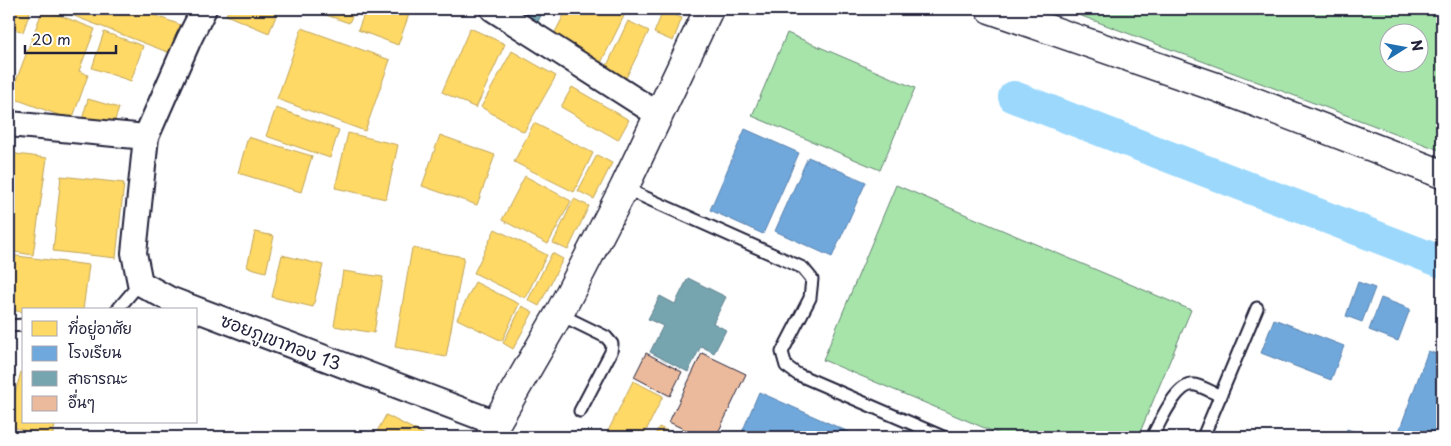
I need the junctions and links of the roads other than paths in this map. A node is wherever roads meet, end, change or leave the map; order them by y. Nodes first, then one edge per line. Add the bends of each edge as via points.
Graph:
1 (204, 9) edge
2 (494, 9) edge
3 (709, 9) edge
4 (990, 9) edge
5 (660, 116) junction
6 (9, 124) edge
7 (146, 137) junction
8 (1442, 174) edge
9 (624, 188) junction
10 (140, 283) junction
11 (119, 308) edge
12 (191, 308) edge
13 (1256, 308) dead end
14 (198, 311) edge
15 (560, 314) junction
16 (22, 325) edge
17 (9, 326) edge
18 (1221, 396) junction
19 (580, 411) dead end
20 (493, 430) edge
21 (943, 437) edge
22 (1152, 437) edge
23 (1203, 437) edge

1 - 7 street
2 - 5 street
3 - 5 street
4 - 8 street via 1216,88
5 - 9 street
6 - 7 street
7 - 10 street via 134,253
9 - 15 street
9 - 21 lane via 804,268 812,279 810,298 782,352 786,366 796,374
10 - 11 lane
10 - 12 street, ซอยภูเขาทอง 13
13 - 18 lane
14 - 20 street, ซอยภูเขาทอง 13
15 - 19 lane via 606,337 612,344 611,352
15 - 20 street
16 - 17 lane
18 - 22 lane via 1194,384 1182,387
18 - 23 lane

